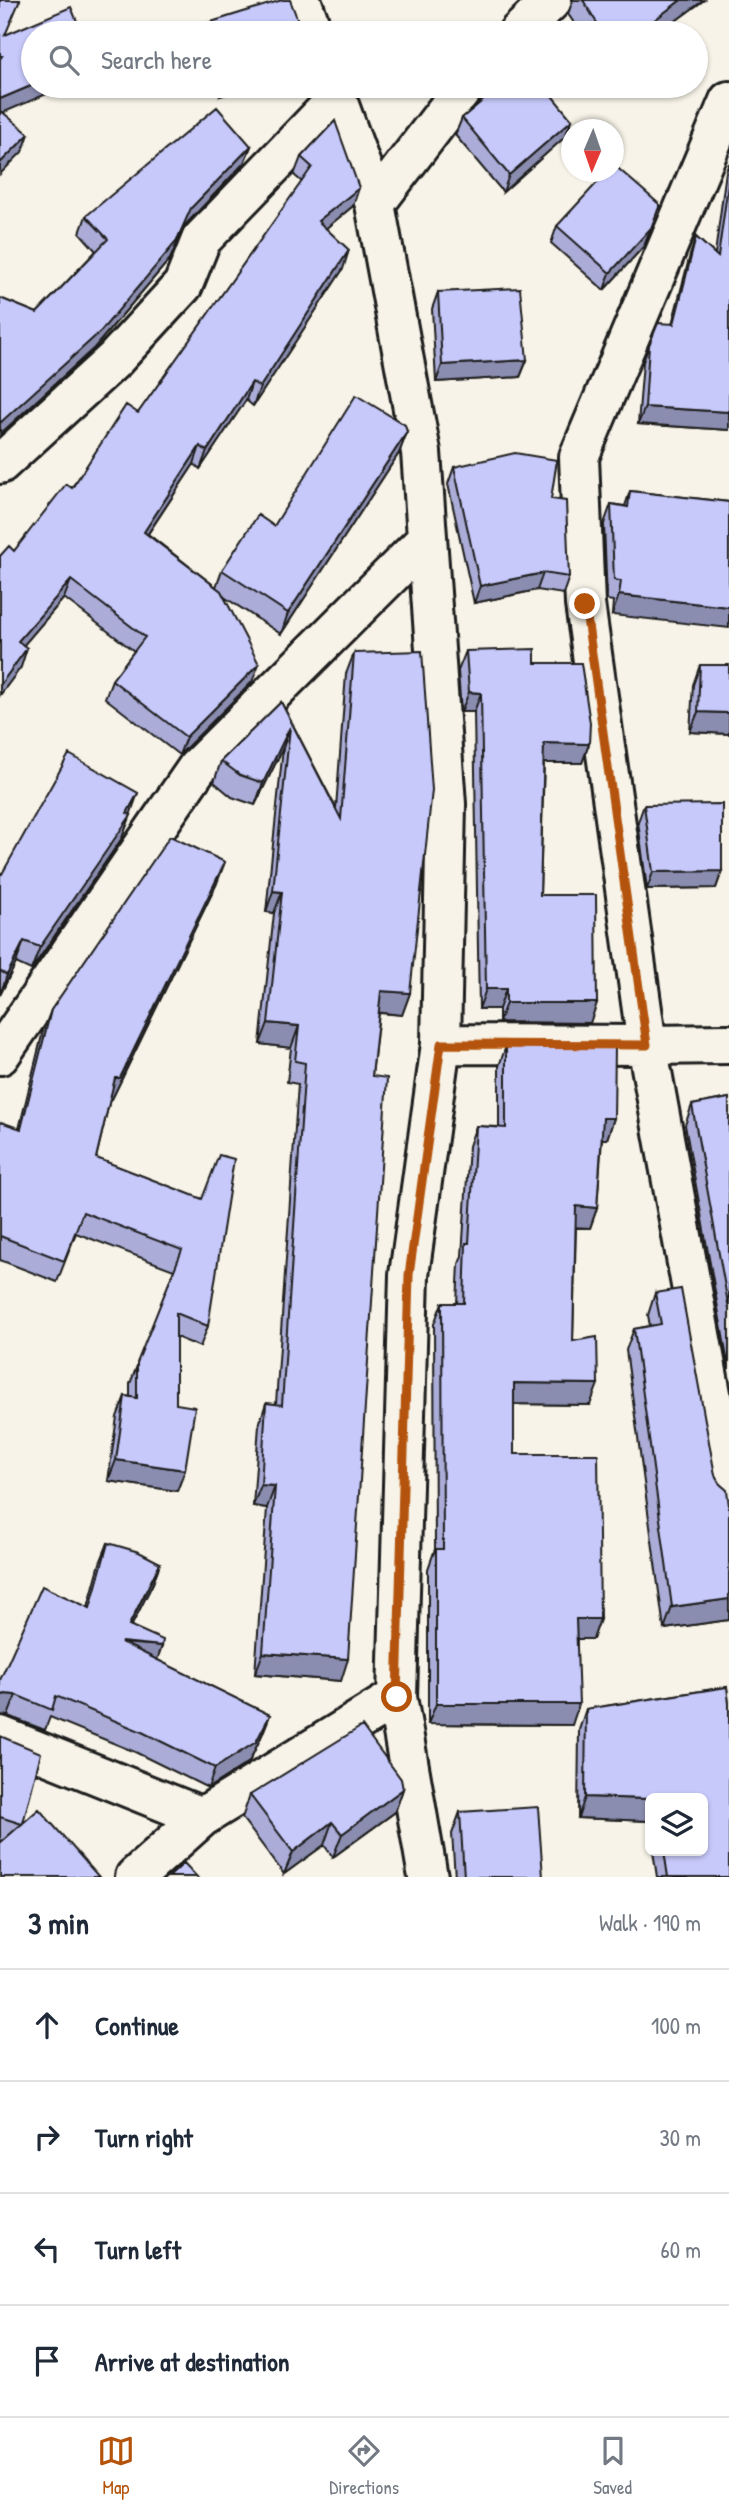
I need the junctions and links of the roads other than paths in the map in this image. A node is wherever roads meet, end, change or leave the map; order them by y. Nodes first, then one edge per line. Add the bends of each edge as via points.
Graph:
1 (301, 0) edge
2 (552, 0) edge
3 (309, 21) edge
4 (531, 21) edge
5 (329, 98) edge
6 (336, 98) edge
7 (456, 98) edge
8 (729, 101) edge
9 (375, 204) junction
10 (0, 464) edge
11 (427, 539) junction
12 (441, 1044) junction
13 (729, 1044) edge
14 (647, 1045) junction
15 (0, 1055) edge
16 (729, 1492) edge
17 (397, 1697) junction
18 (0, 1736) edge
19 (202, 1817) junction
20 (135, 1877) edge
21 (428, 1877) edge

1 - 3 street
2 - 4 street
5 - 10 street via 201,240 183,285 114,360
6 - 9 street
7 - 9 street
8 - 14 street via 579,457 585,604
9 - 11 street via 421,452
11 - 12 street via 446,804
11 - 15 street via 197,768
12 - 14 street
12 - 17 street via 409,1275
13 - 14 street
14 - 16 street
17 - 19 street
17 - 21 street
18 - 19 street
19 - 20 street

